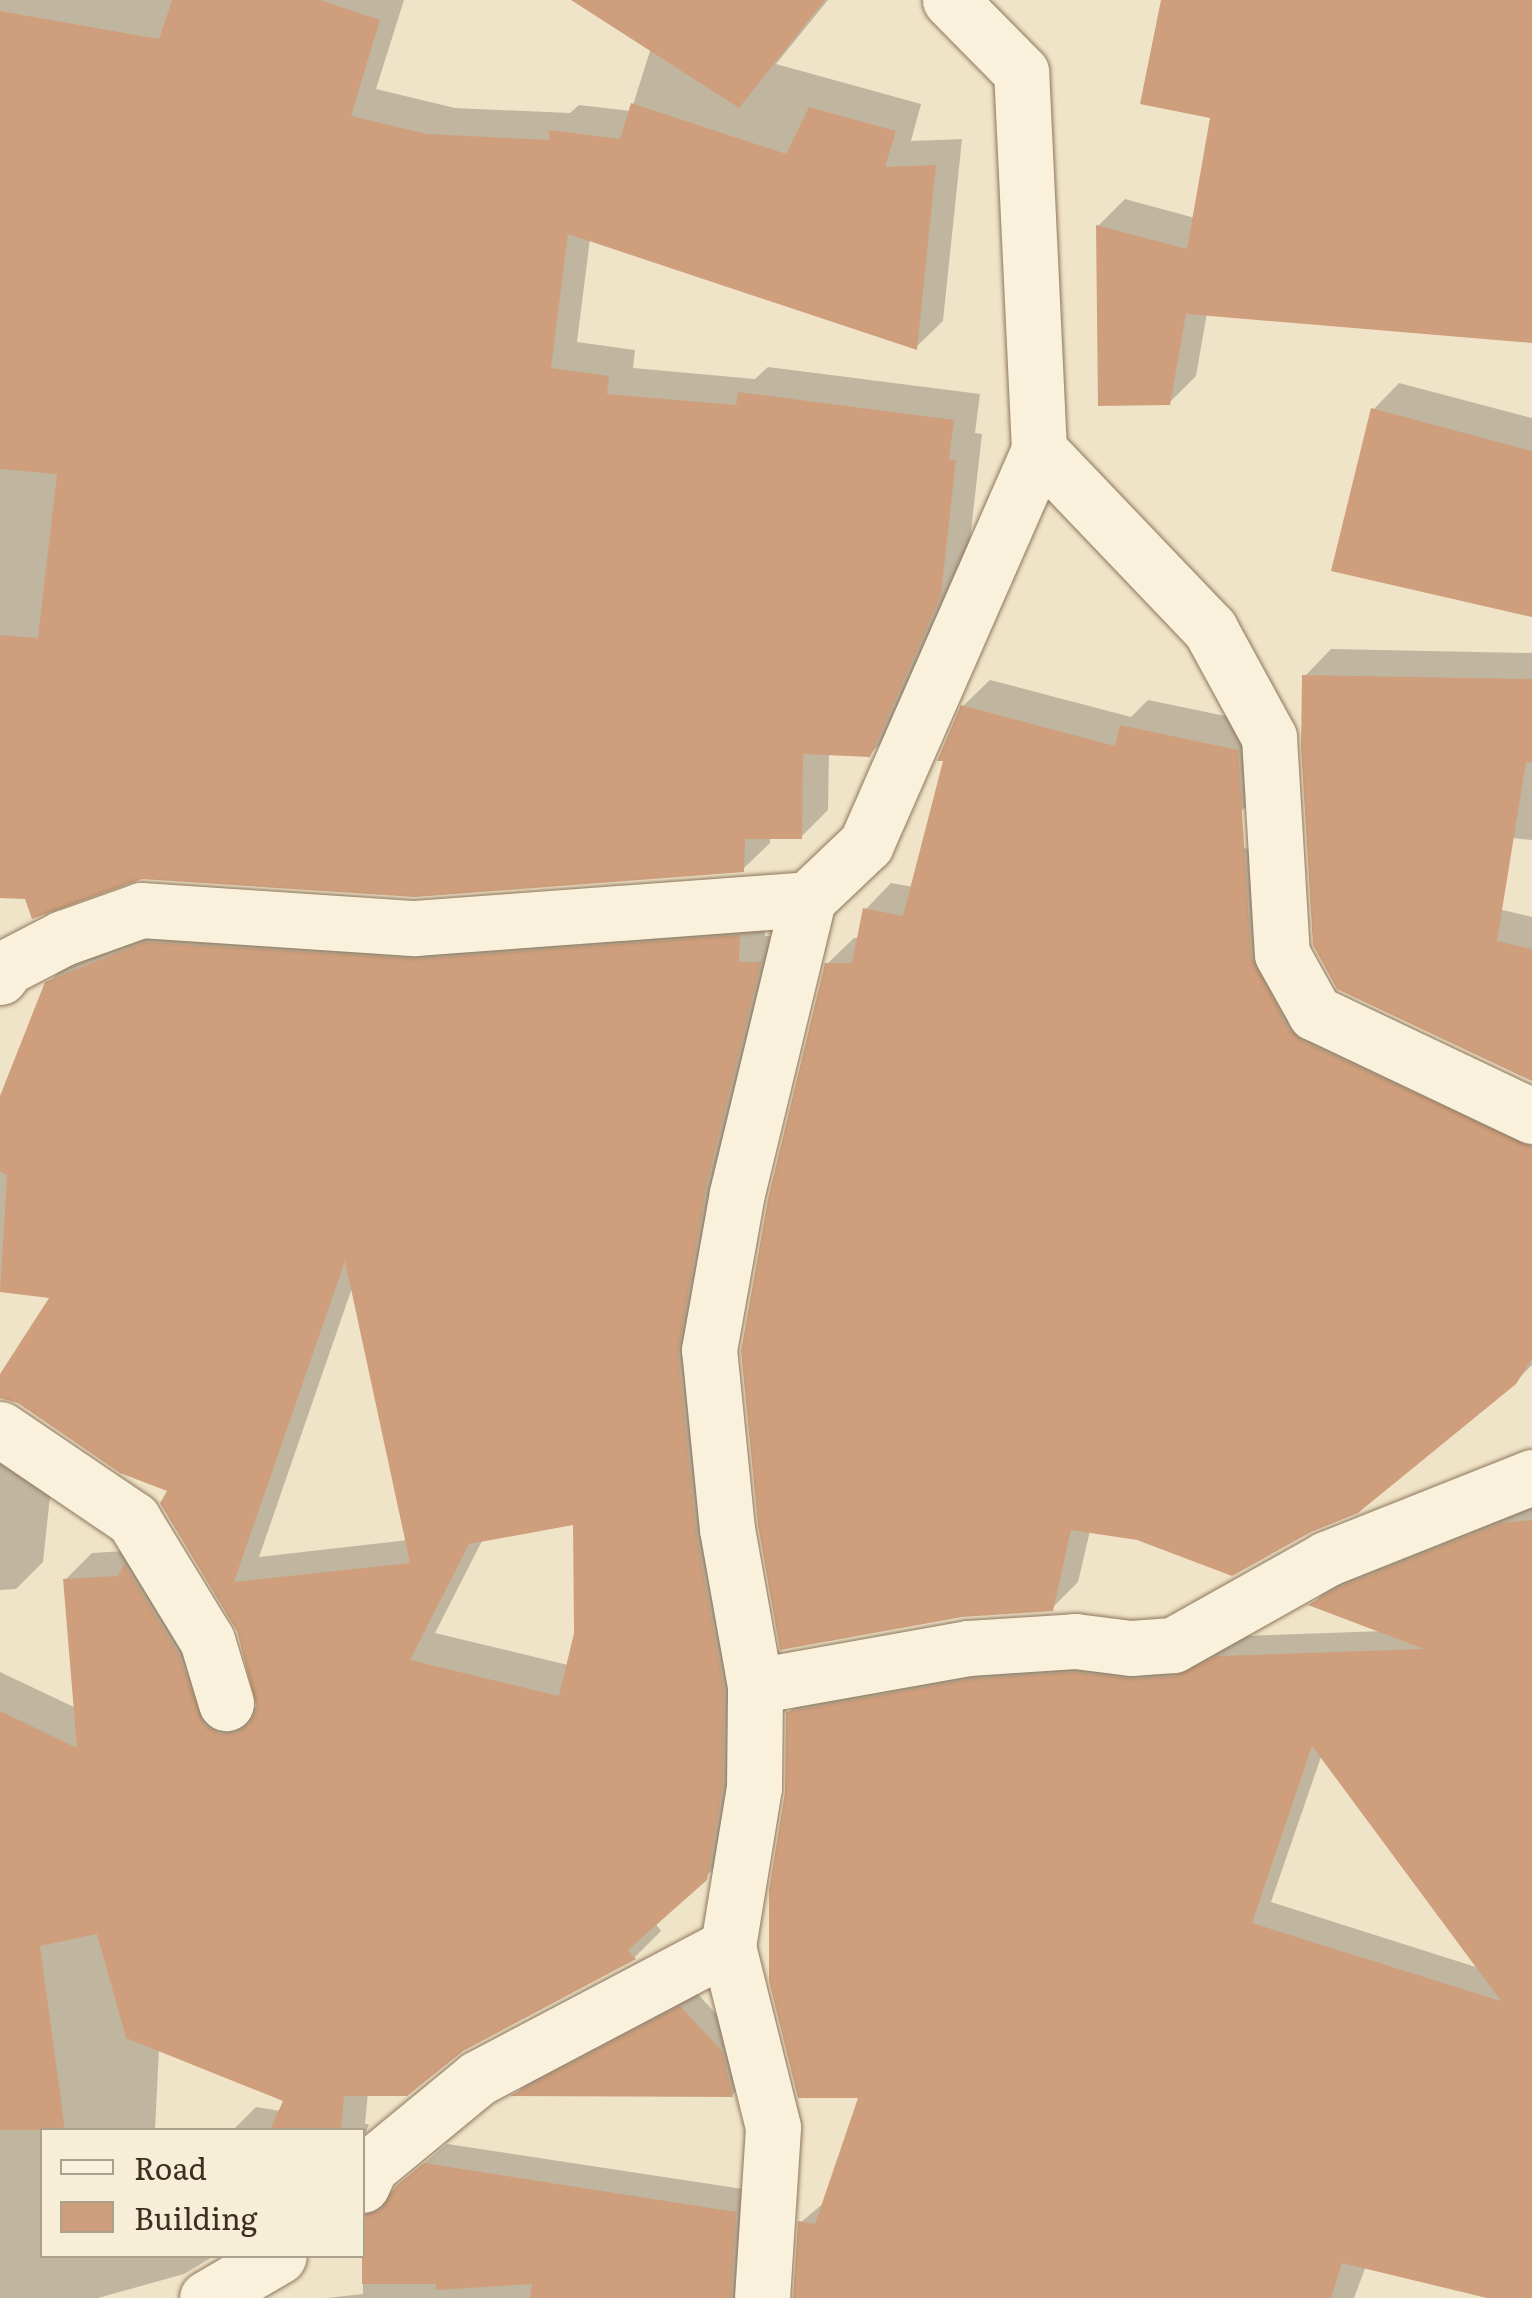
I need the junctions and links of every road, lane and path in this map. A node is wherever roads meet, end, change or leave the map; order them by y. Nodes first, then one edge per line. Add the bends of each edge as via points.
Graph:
1 (950, 0) edge
2 (1039, 450) junction
3 (808, 899) junction
4 (0, 977) edge
5 (1532, 1116) edge
6 (0, 1429) edge
7 (1532, 1476) edge
8 (755, 1686) junction
9 (226, 1703) dead end
10 (728, 1946) junction
11 (365, 2179) edge
12 (276, 2258) edge
13 (207, 2298) edge
14 (762, 2298) edge

1 - 2 street via 1021,72
2 - 3 street via 866,844
2 - 5 street via 1210,630 1269,737 1282,954 1316,1014
3 - 4 street via 415,928 141,910 63,938
3 - 8 street via 737,1193 709,1350 728,1529
6 - 9 street via 133,1518 207,1640
7 - 8 street via 1326,1559 1173,1645 1074,1641 968,1648
8 - 10 street via 754,1787
10 - 11 street via 478,2078 370,2167
10 - 14 street via 773,2127
12 - 13 street

